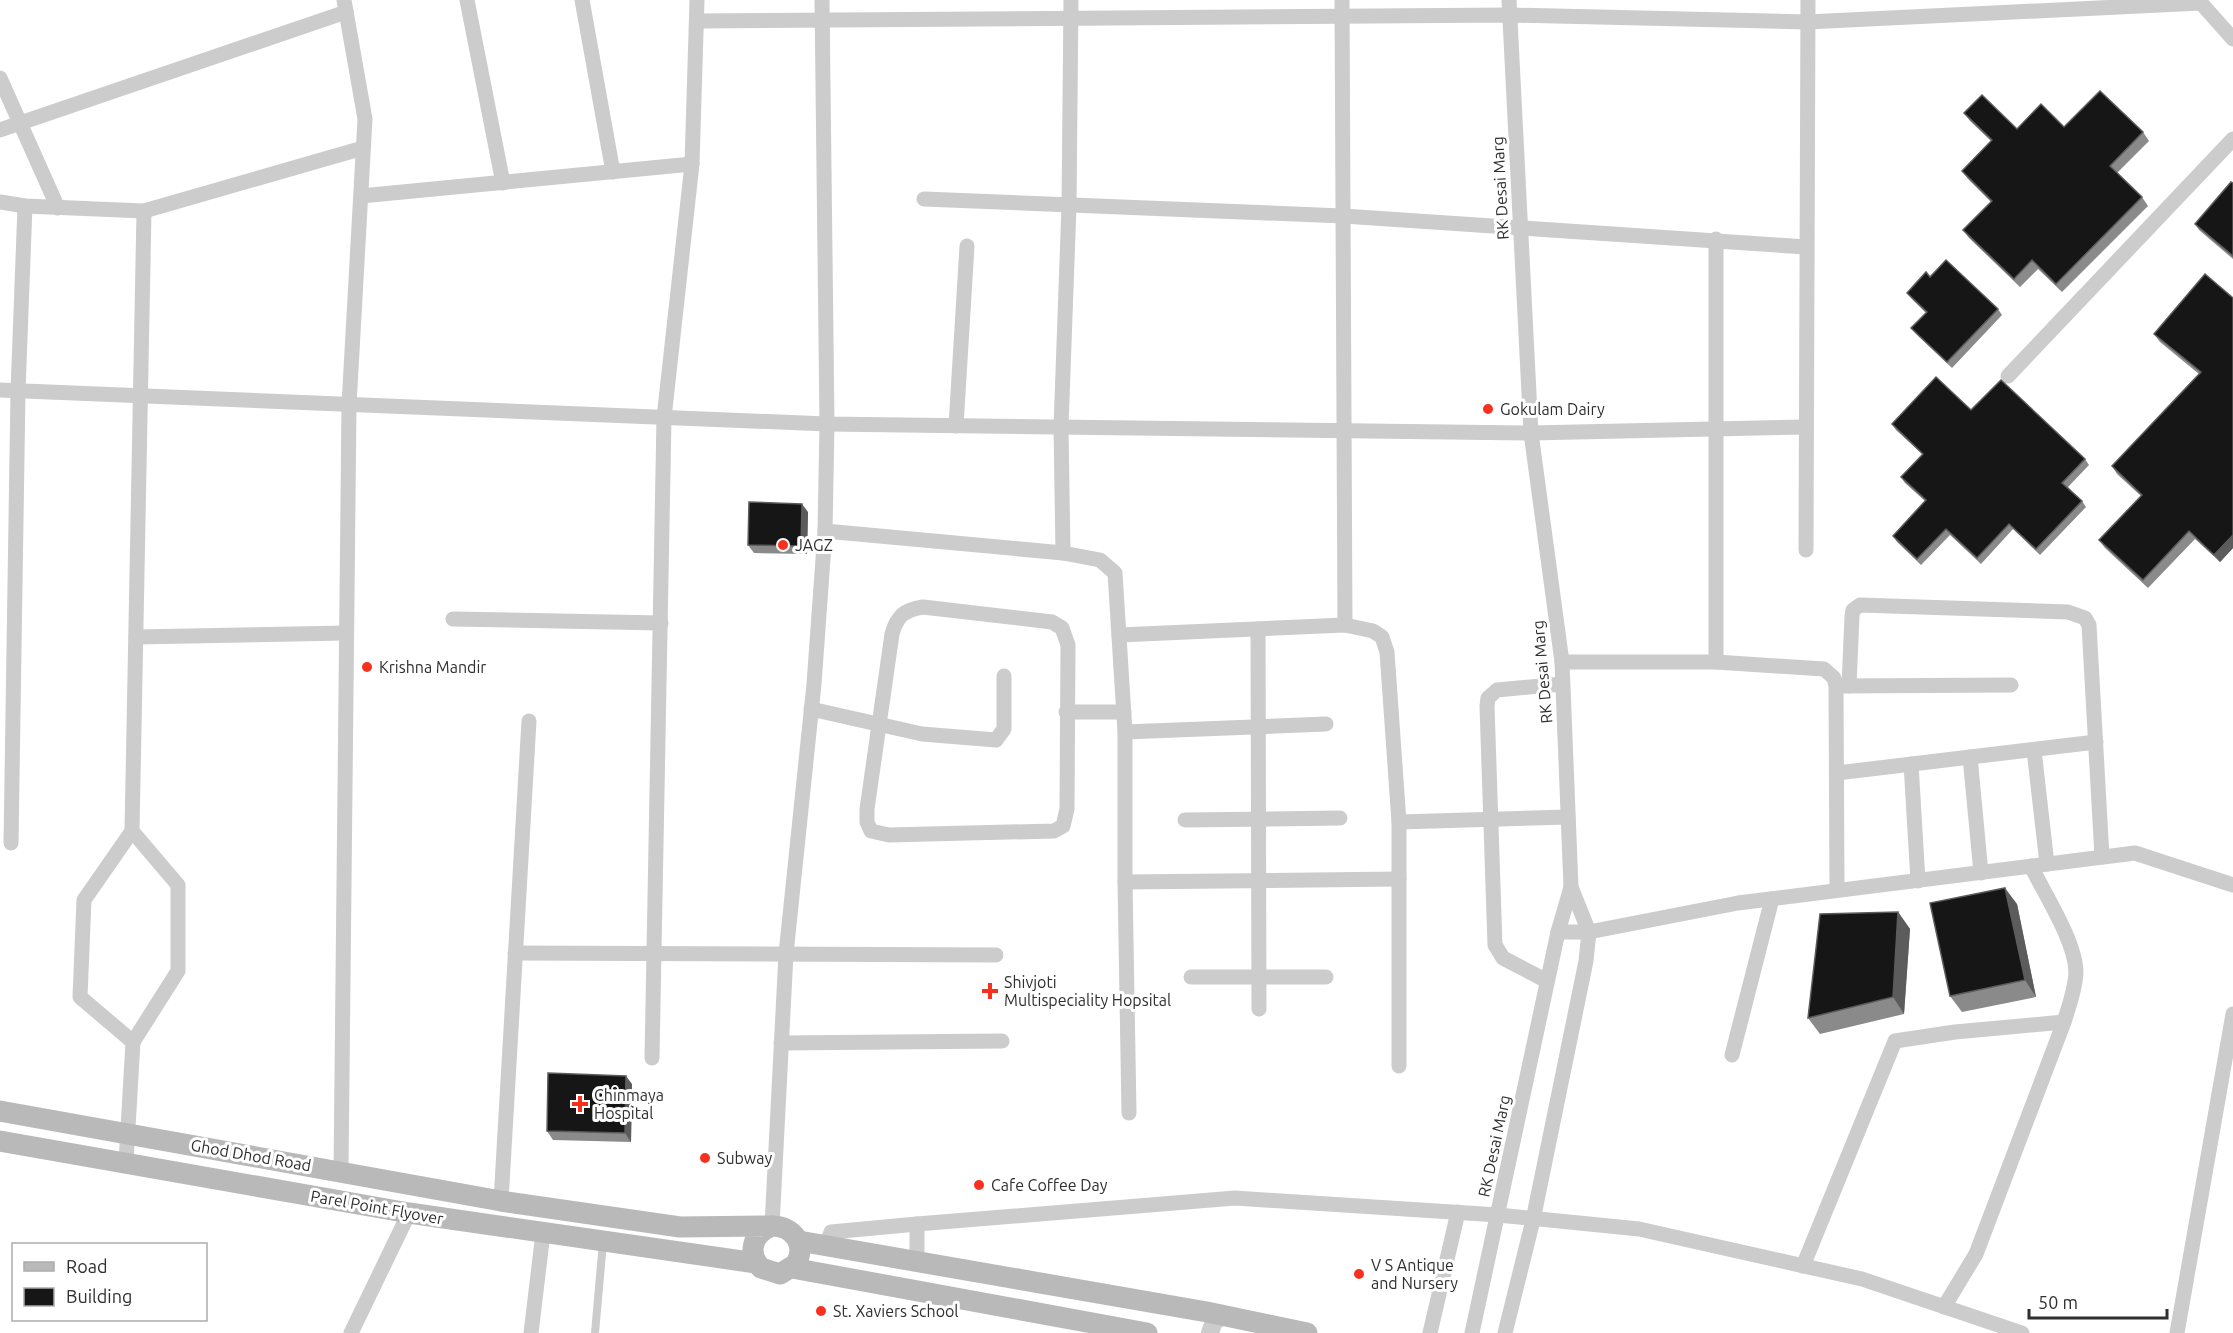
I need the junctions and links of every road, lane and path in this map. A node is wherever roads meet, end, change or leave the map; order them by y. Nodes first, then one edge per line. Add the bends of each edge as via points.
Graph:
1 (467, 0) edge
2 (582, 0) edge
3 (697, 0) edge
4 (822, 0) edge
5 (1071, 0) edge
6 (1808, 0) edge
7 (2201, 2) edge
8 (345, 6) edge
9 (1342, 8) edge
10 (1510, 8) edge
11 (1070, 17) junction
12 (822, 18) junction
13 (697, 21) junction
14 (1807, 22) junction
15 (2233, 39) edge
16 (0, 78) edge
17 (20, 121) junction
18 (0, 130) edge
19 (2233, 139) edge
20 (363, 148) junction
21 (692, 164) junction
22 (613, 172) junction
23 (502, 183) junction
24 (361, 196) junction
25 (924, 199) dead end
26 (0, 202) edge
27 (25, 206) junction
28 (1069, 206) junction
29 (58, 208) junction
30 (144, 212) junction
31 (1343, 216) junction
32 (1520, 229) junction
33 (1716, 239) junction
34 (967, 246) dead end
35 (1806, 247) junction
36 (2008, 376) dead end
37 (0, 390) edge
38 (18, 391) junction
39 (140, 397) junction
40 (349, 405) junction
41 (664, 418) junction
42 (826, 424) junction
43 (956, 426) junction
44 (1061, 427) junction
45 (1806, 427) junction
46 (1715, 429) junction
47 (1344, 430) junction
48 (1531, 433) junction
49 (825, 531) junction
50 (1806, 550) dead end
51 (1063, 553) junction
52 (7, 612) edge
53 (453, 619) dead end
54 (661, 623) junction
55 (1345, 625) junction
56 (1258, 629) junction
57 (346, 633) junction
58 (1119, 635) junction
59 (136, 637) junction
60 (1562, 662) junction
61 (1716, 662) junction
62 (1004, 676) dead end
63 (1562, 684) junction
64 (2011, 685) dead end
65 (1843, 686) junction
66 (811, 709) junction
67 (1066, 712) junction
68 (1124, 712) junction
69 (529, 721) dead end
70 (1326, 724) dead end
71 (881, 725) junction
72 (1258, 728) junction
73 (1125, 732) junction
74 (2096, 742) junction
75 (2034, 750) junction
76 (1970, 757) junction
77 (1911, 764) junction
78 (1837, 773) junction
79 (6, 780) edge
80 (1568, 817) junction
81 (1340, 818) dead end
82 (1258, 819) junction
83 (1185, 820) dead end
84 (1490, 820) junction
85 (1398, 822) junction
86 (132, 831) junction
87 (11, 843) dead end
88 (2102, 858) junction
89 (2039, 865) junction
90 (1980, 873) junction
91 (1399, 879) junction
92 (1257, 880) junction
93 (1918, 880) junction
94 (1125, 882) junction
95 (2233, 885) edge
96 (1571, 887) junction
97 (1837, 890) junction
98 (1772, 899) junction
99 (1558, 932) junction
100 (1589, 932) junction
101 (515, 953) junction
102 (655, 953) junction
103 (786, 954) junction
104 (996, 955) dead end
105 (1191, 977) dead end
106 (1259, 977) junction
107 (1326, 977) dead end
108 (1547, 981) junction
109 (1259, 1009) dead end
110 (2233, 1014) edge
111 (2064, 1022) junction
112 (1002, 1041) dead end
113 (134, 1042) junction
114 (781, 1043) junction
115 (1732, 1055) dead end
116 (652, 1058) dead end
117 (1399, 1066) dead end
118 (0, 1111) edge
119 (1130, 1113) dead end
120 (129, 1134) junction
121 (0, 1141) edge
122 (126, 1162) junction
123 (341, 1171) junction
124 (501, 1201) junction
125 (1458, 1212) junction
126 (409, 1213) junction
127 (1498, 1215) junction
128 (1533, 1220) junction
129 (917, 1224) junction
130 (772, 1226) junction
131 (543, 1233) junction
132 (603, 1241) junction
133 (799, 1241) junction
134 (826, 1246) junction
135 (917, 1262) junction
136 (756, 1263) junction
137 (1803, 1266) junction
138 (792, 1268) junction
139 (1944, 1307) junction
140 (1224, 1316) junction
141 (1262, 1328) edge
142 (352, 1332) edge
143 (531, 1333) edge
144 (595, 1333) edge
145 (1146, 1333) edge
146 (1210, 1333) edge
147 (1307, 1333) edge
148 (1430, 1333) edge
149 (1472, 1333) edge
150 (1505, 1333) edge
151 (2022, 1333) edge
152 (2177, 1333) edge

1 - 23 street
2 - 22 street
3 - 13 street
4 - 12 street
5 - 11 street
6 - 14 street
7 - 14 street
7 - 15 street
8 - 17 street
8 - 20 street via 365,119
9 - 10 street
9 - 11 street
9 - 31 street
10 - 14 street
10 - 32 street, RK Desai Marg
11 - 12 street
11 - 28 street
12 - 13 street
12 - 42 street
13 - 21 street
14 - 35 street
16 - 17 street
17 - 18 street
17 - 29 street
19 - 36 street
20 - 24 street
20 - 30 street
21 - 22 street
21 - 41 street
22 - 23 street
23 - 24 street
24 - 40 street
25 - 28 street
26 - 27 street
27 - 29 street
27 - 38 street
28 - 31 street
28 - 44 street
29 - 30 street
30 - 39 street
31 - 32 street
31 - 47 street
32 - 33 street
32 - 48 street, RK Desai Marg
33 - 35 street
33 - 46 street
34 - 43 street
35 - 45 street
37 - 38 street
38 - 39 street
38 - 52 street
39 - 40 street
39 - 59 street
40 - 41 street
40 - 57 street
41 - 42 street
41 - 54 street
42 - 43 street
42 - 49 street
43 - 44 street
44 - 47 street
44 - 51 street
45 - 46 street
45 - 50 street
46 - 48 street
46 - 61 street
47 - 48 street
47 - 55 street
48 - 60 street, RK Desai Marg
49 - 51 street
49 - 66 street
51 - 58 street via 1100,560 1114,573
52 - 79 street
53 - 54 street
54 - 102 street
55 - 56 street
55 - 85 street via 1373,631 1382,637 1387,652
56 - 58 street
56 - 72 street
57 - 59 street
57 - 123 street
58 - 68 street
59 - 86 street
60 - 61 street
60 - 63 street, RK Desai Marg
61 - 65 street via 1814,667 1824,669
62 - 71 street via 1004,729 996,740 938,737
63 - 80 street, RK Desai Marg
63 - 84 street via 1497,690 1488,698
64 - 65 street
65 - 74 street via 1853,610 1860,605 2068,612 2085,618 2089,625
65 - 78 street
66 - 71 street
66 - 103 street
67 - 68 street
67 - 71 street via 1068,645 1058,624 922,607 904,612 894,626
67 - 71 street via 1066,809 1063,826 1054,831 889,836 871,831 867,810
68 - 73 street
69 - 101 street
70 - 72 street
72 - 73 street
72 - 82 street
73 - 94 street
74 - 75 street
74 - 88 street
75 - 76 street
75 - 89 street
76 - 77 street
76 - 90 street
77 - 78 street
77 - 93 street
78 - 97 street
79 - 87 street
80 - 84 street
80 - 96 street, RK Desai Marg
81 - 82 street
82 - 83 street
82 - 92 street
84 - 85 street
84 - 108 street via 1497,951
85 - 91 street
86 - 113 street via 178,885 178,971
86 - 113 street via 84,900 80,997
88 - 89 street
88 - 95 street via 2135,853
89 - 90 street
89 - 111 street via 2075,962 2074,988
90 - 93 street
91 - 92 street
91 - 117 street
92 - 94 street
92 - 106 street
93 - 97 street
94 - 119 street
96 - 99 street, RK Desai Marg
96 - 100 street
97 - 98 street
98 - 100 street
98 - 115 street
99 - 100 street
99 - 108 street, RK Desai Marg
100 - 128 street
101 - 102 street
101 - 124 street
102 - 103 street
102 - 116 street
103 - 104 street
103 - 114 street
105 - 106 street
106 - 107 street
106 - 109 street
108 - 127 street, RK Desai Marg
110 - 152 street
111 - 137 street via 1895,1041
111 - 139 street via 1976,1254
112 - 114 street
113 - 120 street
114 - 130 street
118 - 120 main road, Ghod Dhod Road
120 - 122 street
120 - 123 main road, Ghod Dhod Road
121 - 122 main road, Parel Point Flyover
122 - 126 main road, Parel Point Flyover
123 - 124 main road, Ghod Dhod Road
124 - 130 main road, Ghod Dhod Road via 680,1227
125 - 127 street
125 - 129 street via 1235,1198
125 - 148 street
126 - 131 main road, Parel Point Flyover
126 - 142 street
127 - 128 street
127 - 149 street, RK Desai Marg
128 - 137 street via 1639,1228
128 - 150 street
129 - 134 street via 831,1232
129 - 135 street
130 - 133 main road via 788,1229
130 - 136 main road via 754,1241
131 - 132 main road, Parel Point Flyover
131 - 143 street
132 - 136 main road, Parel Point Flyover
132 - 144 lane
133 - 134 main road
133 - 138 main road via 801,1253
134 - 135 main road
135 - 140 main road
136 - 138 main road via 773,1274
137 - 139 street via 1862,1279
138 - 145 main road
139 - 151 street
140 - 141 main road
140 - 146 street via 1214,1321
141 - 147 main road

